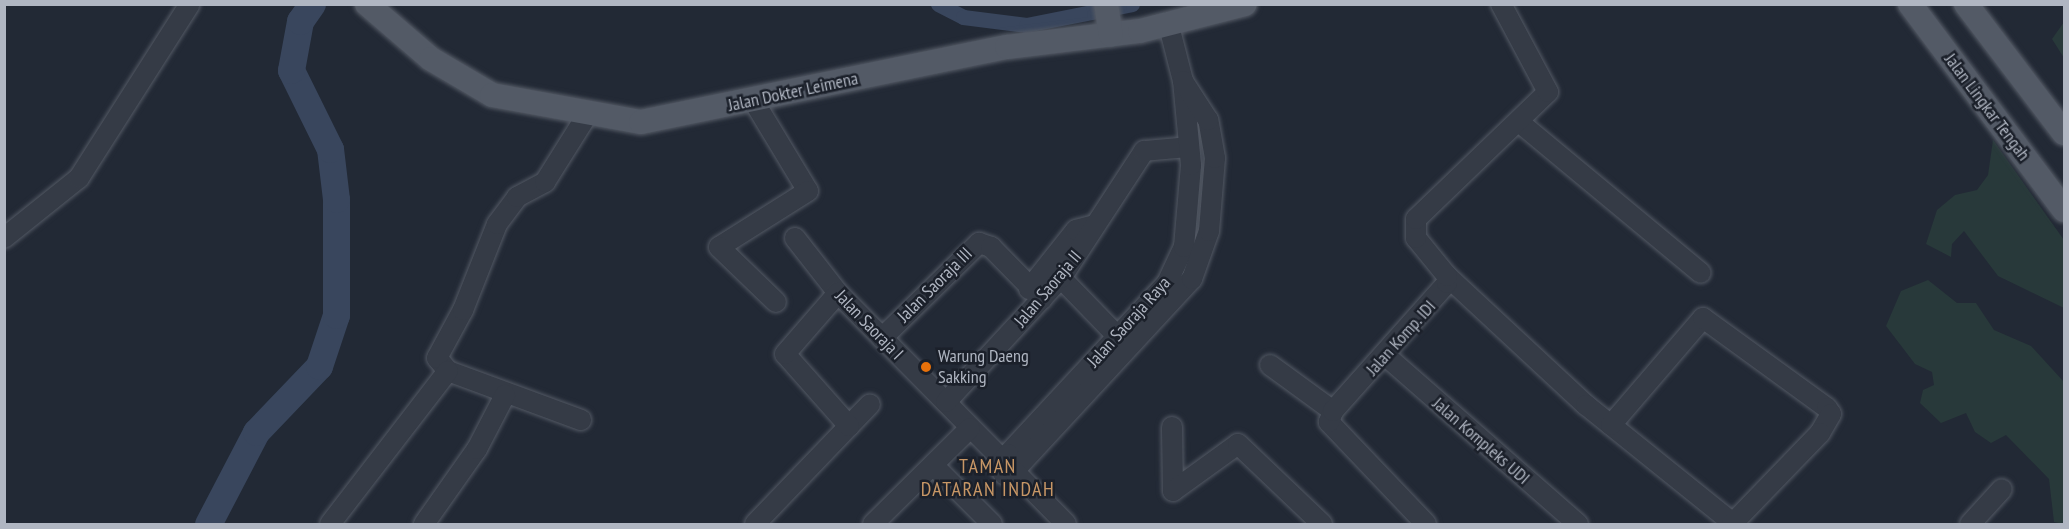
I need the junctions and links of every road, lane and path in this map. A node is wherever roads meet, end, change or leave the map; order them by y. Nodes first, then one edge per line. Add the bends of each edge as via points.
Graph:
1 (190, 4) edge
2 (367, 4) edge
3 (1106, 4) edge
4 (1245, 4) edge
5 (1501, 4) edge
6 (1910, 4) edge
7 (1966, 4) edge
8 (1168, 22) junction
9 (1111, 35) junction
10 (1183, 81) junction
11 (753, 100) junction
12 (587, 115) junction
13 (1519, 122) junction
14 (2064, 133) edge
15 (1189, 147) junction
16 (2064, 210) edge
17 (1095, 225) junction
18 (4, 238) edge
19 (795, 238) dead end
20 (1701, 273) dead end
21 (1447, 276) junction
22 (1061, 278) junction
23 (1179, 282) junction
24 (838, 293) junction
25 (1036, 294) junction
26 (776, 302) dead end
27 (882, 338) junction
28 (1124, 342) junction
29 (1386, 356) junction
30 (1270, 365) dead end
31 (448, 371) junction
32 (505, 395) junction
33 (946, 402) junction
34 (870, 404) dead end
35 (1333, 411) junction
36 (581, 420) dead end
37 (1611, 424) junction
38 (849, 426) junction
39 (1172, 427) dead end
40 (970, 428) junction
41 (1010, 462) junction
42 (934, 466) junction
43 (2002, 489) dead end
44 (874, 524) edge
45 (1423, 524) edge
46 (1732, 524) edge
47 (330, 525) edge
48 (424, 525) edge
49 (755, 525) edge
50 (992, 525) edge
51 (1066, 525) edge
52 (1322, 525) edge
53 (1578, 525) edge
54 (1970, 525) edge

1 - 18 street via 80,178
2 - 12 main road, Jalan Dokter Leimena via 431,59 492,95
3 - 9 main road
4 - 8 main road, Jalan Dokter Leimena
5 - 13 street via 1548,84 1543,99
6 - 16 main road, Jalan Lingkar Tengah
7 - 14 main road
8 - 9 main road, Jalan Dokter Leimena
8 - 10 street, Jalan Saoraja Raya
9 - 11 main road, Jalan Dokter Leimena via 1007,47
10 - 15 street, Jalan Saoraja Raya
10 - 23 street, Jalan Saoraja Raya via 1208,120 1216,193 1207,242
11 - 12 main road, Jalan Dokter Leimena via 641,122
11 - 26 street via 808,191 719,247
12 - 31 street via 545,182 518,197 497,224 463,310 437,358
13 - 20 street
13 - 21 street via 1416,219 1416,238
15 - 17 street, Jalan Saoraja II via 1144,151
15 - 23 street, Jalan Saoraja Raya via 1192,194
17 - 22 street, Jalan Saoraja II
17 - 25 street, Jalan Saoraja II via 1076,230
19 - 24 street, Jalan Saoraja I
21 - 29 street, Jalan Komp. IDI via 1441,295
21 - 37 street
22 - 25 street, Jalan Saoraja II
22 - 28 street
23 - 28 street, Jalan Saoraja Raya
24 - 27 street, Jalan Saoraja I
24 - 38 street via 785,354
25 - 27 street, Jalan Saoraja III via 991,248 979,243
25 - 33 street, Jalan Saoraja II
27 - 33 street, Jalan Saoraja I
28 - 41 street, Jalan Saoraja Raya
29 - 35 street, Jalan Komp. IDI
29 - 53 street, Jalan Kompleks UDI
30 - 35 street
31 - 32 street
31 - 47 street
32 - 36 street
32 - 48 street via 477,449
33 - 40 street, Jalan Saoraja I
34 - 38 street
35 - 45 street via 1329,422 1338,437
37 - 46 street
37 - 46 street via 1703,318 1827,408 1831,414 1820,433
38 - 49 street
39 - 52 street via 1173,491 1238,444
40 - 41 street, Jalan Saoraja I
40 - 42 street
41 - 51 street, Jalan Saoraja I
42 - 44 street
42 - 50 street
43 - 54 street

